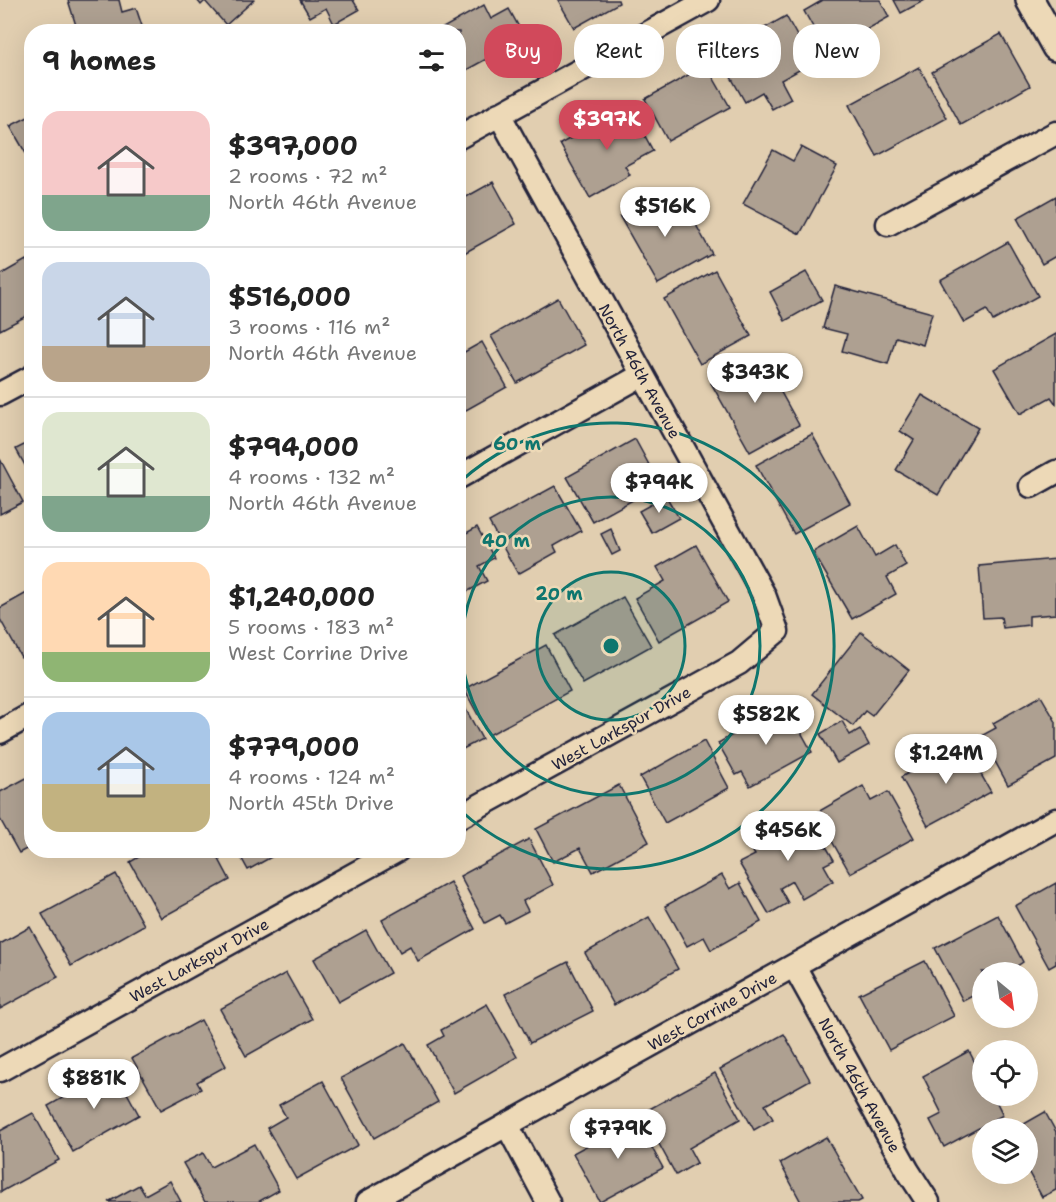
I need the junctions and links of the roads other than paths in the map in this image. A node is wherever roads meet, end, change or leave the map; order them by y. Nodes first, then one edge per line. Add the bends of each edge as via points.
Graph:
1 (708, 0) edge
2 (1030, 0) edge
3 (684, 6) edge
4 (1056, 47) edge
5 (499, 114) junction
6 (466, 133) edge
7 (1056, 133) edge
8 (888, 224) dead end
9 (642, 375) junction
10 (24, 381) edge
11 (0, 394) edge
12 (1056, 472) edge
13 (466, 473) edge
14 (1030, 486) dead end
15 (777, 630) joint
16 (24, 718) edge
17 (0, 732) edge
18 (466, 813) edge
19 (1056, 820) edge
20 (384, 858) edge
21 (794, 966) junction
22 (0, 1070) edge
23 (507, 1125) junction
24 (368, 1202) edge
25 (548, 1202) edge
26 (928, 1202) edge

1 - 3 street
2 - 4 street
3 - 5 street
5 - 6 street
5 - 9 street, North 46th Avenue
7 - 8 street
9 - 13 street
9 - 15 street, North 46th Avenue via 764,595
10 - 11 street
12 - 14 street
15 - 18 street, West Larkspur Drive via 739,663
16 - 17 street
19 - 21 street, West Corrine Drive
20 - 22 street, West Larkspur Drive
21 - 23 street, West Corrine Drive
21 - 26 street, North 46th Avenue
23 - 24 street, West Corrine Drive
23 - 25 street

